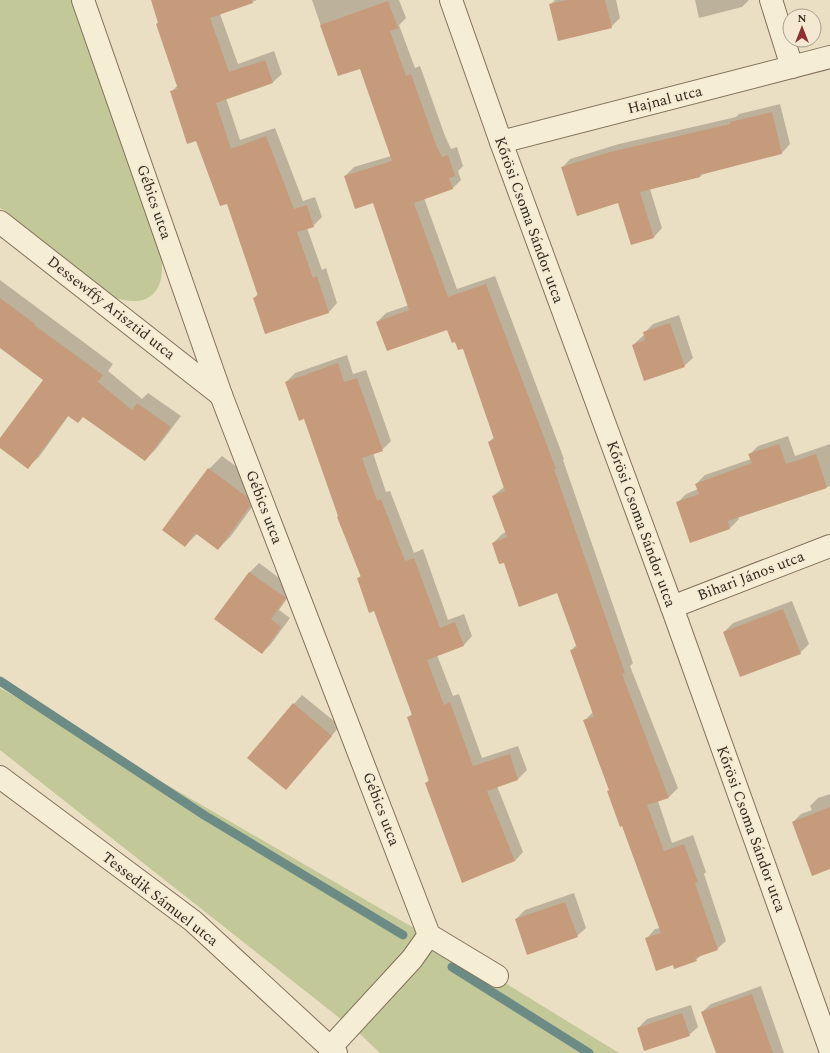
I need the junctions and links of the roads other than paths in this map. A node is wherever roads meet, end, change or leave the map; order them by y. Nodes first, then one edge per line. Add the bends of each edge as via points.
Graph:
1 (83, 0) edge
2 (450, 0) edge
3 (771, 0) edge
4 (830, 57) edge
5 (792, 67) junction
6 (501, 142) junction
7 (0, 222) edge
8 (221, 395) junction
9 (830, 546) edge
10 (672, 607) junction
11 (0, 777) edge
12 (430, 935) junction
13 (497, 976) dead end
14 (830, 1048) edge
15 (333, 1050) edge

1 - 8 street, Gébics utca
2 - 6 street, Kőrösi Csoma Sándor utca
3 - 5 street
4 - 5 street, Hajnal utca
5 - 6 street, Hajnal utca
6 - 10 street, Kőrösi Csoma Sándor utca
7 - 8 street, Dessewffy Arisztid utca
8 - 12 street, Gébics utca
9 - 10 street, Bihari János utca
10 - 14 street, Kőrösi Csoma Sándor utca
11 - 15 street, Tessedik Sámuel utca via 192,921
12 - 13 street
12 - 15 street

